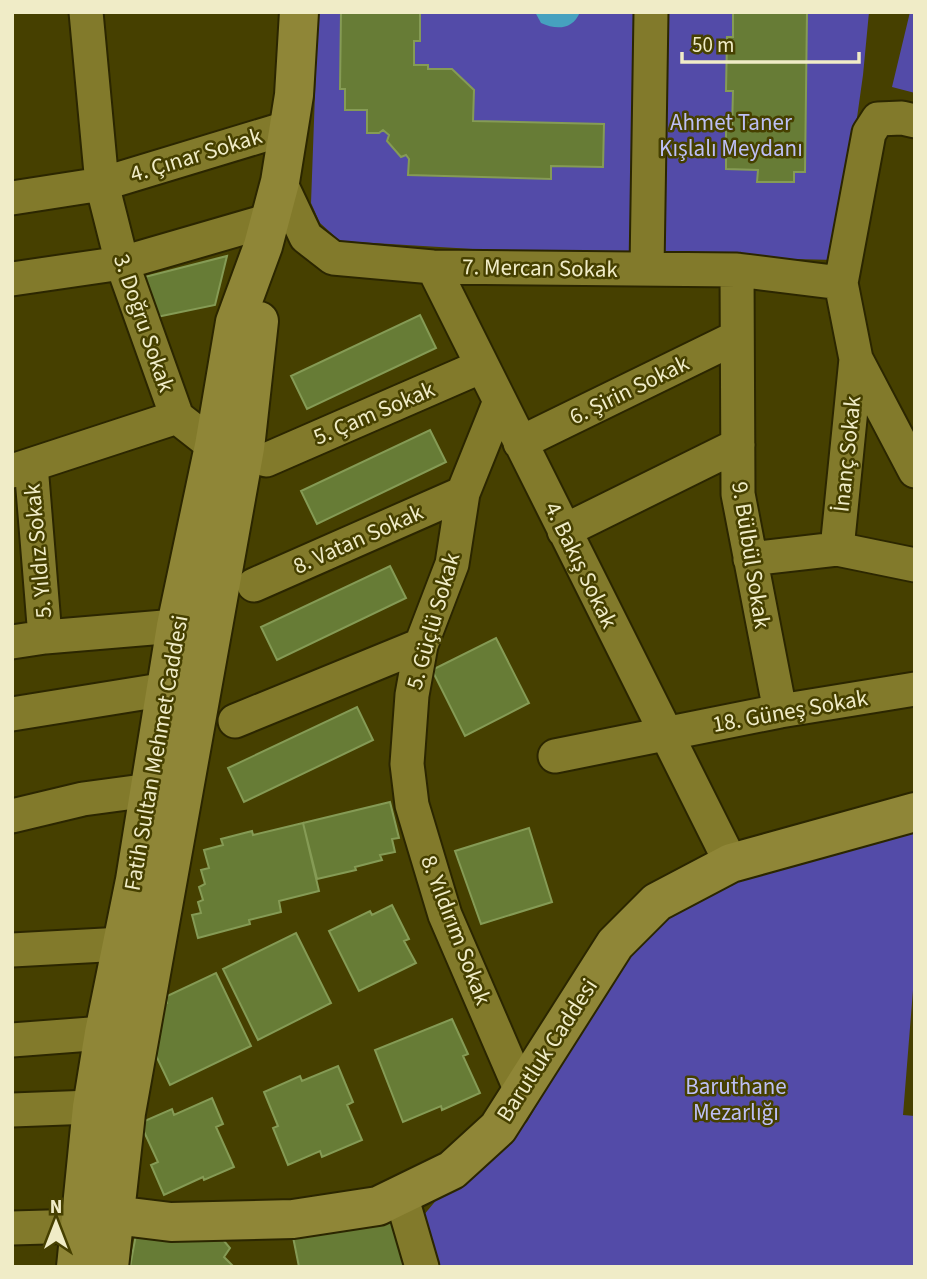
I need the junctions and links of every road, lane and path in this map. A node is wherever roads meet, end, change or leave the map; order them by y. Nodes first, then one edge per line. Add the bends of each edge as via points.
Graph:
1 (86, 12) edge
2 (281, 12) edge
3 (299, 12) edge
4 (651, 12) edge
5 (292, 111) junction
6 (915, 121) edge
7 (280, 182) junction
8 (102, 184) junction
9 (12, 198) edge
10 (267, 233) junction
11 (122, 263) junction
12 (433, 267) junction
13 (648, 269) junction
14 (737, 270) junction
15 (12, 279) edge
16 (841, 283) junction
17 (737, 337) junction
18 (856, 359) junction
19 (482, 366) junction
20 (500, 401) junction
21 (177, 417) junction
22 (520, 443) junction
23 (738, 445) junction
24 (214, 446) junction
25 (267, 460) dead end
26 (22, 468) edge
27 (915, 471) edge
28 (463, 493) junction
29 (564, 531) junction
30 (837, 549) junction
31 (750, 559) junction
32 (915, 565) edge
33 (254, 585) dead end
34 (176, 626) junction
35 (45, 637) junction
36 (12, 642) edge
37 (421, 645) junction
38 (167, 689) junction
39 (915, 689) edge
40 (780, 711) junction
41 (12, 714) edge
42 (235, 722) dead end
43 (666, 734) junction
44 (555, 756) dead end
45 (407, 764) joint
46 (150, 790) junction
47 (915, 812) edge
48 (12, 816) edge
49 (731, 863) junction
50 (123, 944) junction
51 (12, 950) edge
52 (104, 1033) junction
53 (12, 1040) edge
54 (521, 1091) junction
55 (92, 1107) junction
56 (12, 1110) edge
57 (401, 1195) junction
58 (98, 1220) junction
59 (12, 1228) edge
60 (76, 1267) edge
61 (109, 1267) edge
62 (422, 1267) edge

1 - 8 street, 3. Doğru Sokak
2 - 5 main road, Fatih Sultan Mehmet Caddesi
3 - 5 main road, Fatih Sultan Mehmet Caddesi
4 - 13 street
5 - 7 main road, Fatih Sultan Mehmet Caddesi
5 - 8 street, 4. Çınar Sokak
6 - 16 street via 878,119 869,133
7 - 10 main road, Fatih Sultan Mehmet Caddesi
7 - 12 street, 7. Mercan Sokak via 306,237 333,258
8 - 9 street, 4. Çınar Sokak
8 - 11 street, 3. Doğru Sokak
10 - 11 street
10 - 24 main road, Fatih Sultan Mehmet Caddesi via 235,322
10 - 58 main road, Fatih Sultan Mehmet Caddesi via 245,448 127,1113
11 - 15 street
11 - 21 street, 3. Doğru Sokak
12 - 13 street, 7. Mercan Sokak
12 - 19 street, 4. Bakış Sokak
13 - 14 street, 7. Mercan Sokak
14 - 16 street, 7. Mercan Sokak
14 - 17 street, 9. Bülbül Sokak
16 - 18 street
17 - 22 street, 6. Şirin Sokak
17 - 23 street, 9. Bülbül Sokak
18 - 27 street
18 - 30 street, İnanç Sokak
19 - 20 street, 4. Bakış Sokak
19 - 25 street, 5. Çam Sokak
20 - 22 street, 4. Bakış Sokak
20 - 28 street, 5. Güçlü Sokak
21 - 24 street, 3. Doğru Sokak
21 - 26 street
22 - 29 street, 4. Bakış Sokak
23 - 29 street
23 - 31 street, 9. Bülbül Sokak via 738,494
24 - 34 main road, Fatih Sultan Mehmet Caddesi
26 - 35 street, 5. Yıldız Sokak
28 - 33 street, 8. Vatan Sokak
28 - 37 street, 5. Güçlü Sokak via 452,564
29 - 43 street, 4. Bakış Sokak
30 - 31 street
30 - 32 street
31 - 40 street, 9. Bülbül Sokak
34 - 35 street, 5. Yıldız Sokak
34 - 38 main road, Fatih Sultan Mehmet Caddesi
35 - 36 street, 5. Yıldız Sokak
37 - 42 street
37 - 45 street, 5. Güçlü Sokak
38 - 41 street
38 - 46 main road, Fatih Sultan Mehmet Caddesi
39 - 40 street, 18. Güneş Sokak
40 - 43 street, 18. Güneş Sokak
43 - 44 street, 18. Güneş Sokak
43 - 49 street, 4. Bakış Sokak
45 - 54 street, 8. Yıldırım Sokak via 412,806 446,915
46 - 48 street via 83,799
46 - 50 main road, Fatih Sultan Mehmet Caddesi
47 - 49 main road, Barutluk Caddesi
49 - 54 main road, Barutluk Caddesi via 657,902 615,944
50 - 51 street
50 - 52 main road, Fatih Sultan Mehmet Caddesi
52 - 53 street
52 - 55 main road, Fatih Sultan Mehmet Caddesi
54 - 57 main road, Barutluk Caddesi via 498,1128 452,1170
55 - 56 street
55 - 58 main road, Fatih Sultan Mehmet Caddesi
57 - 58 main road, Barutluk Caddesi via 378,1206 293,1219
57 - 62 street
58 - 59 street
58 - 60 main road, Fatih Sultan Mehmet Caddesi
58 - 61 main road, Fatih Sultan Mehmet Caddesi

